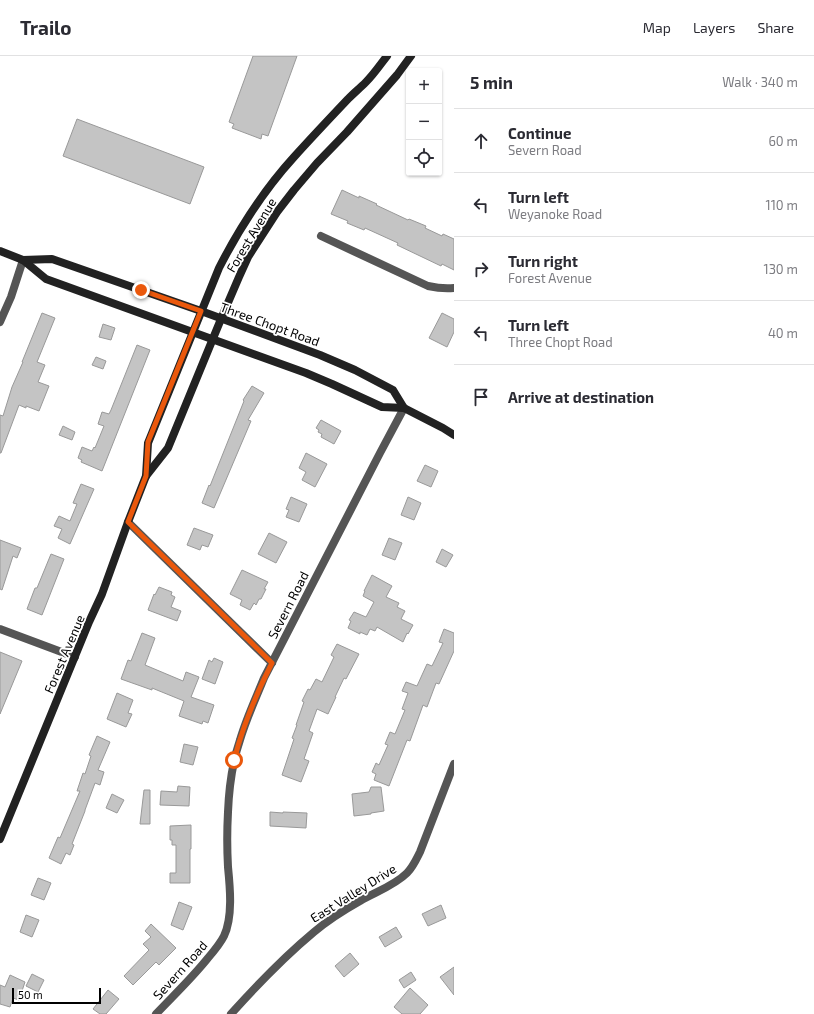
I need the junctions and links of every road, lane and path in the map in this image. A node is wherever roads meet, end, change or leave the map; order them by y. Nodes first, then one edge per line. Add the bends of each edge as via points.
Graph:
1 (387, 56) edge
2 (411, 56) edge
3 (321, 236) dead end
4 (0, 251) edge
5 (24, 260) junction
6 (454, 288) edge
7 (201, 311) junction
8 (221, 318) junction
9 (0, 322) edge
10 (193, 332) junction
11 (213, 339) junction
12 (404, 408) junction
13 (454, 435) edge
14 (146, 476) junction
15 (128, 522) junction
16 (0, 629) edge
17 (75, 657) junction
18 (272, 663) junction
19 (454, 764) edge
20 (0, 839) edge
21 (156, 1014) edge
22 (231, 1014) edge

1 - 7 main road, Forest Avenue via 377,70 293,157 266,189 231,244
2 - 8 main road, Forest Avenue via 276,212 248,257
3 - 6 street via 428,286
4 - 5 main road, Three Chopt Road
5 - 7 main road, Three Chopt Road via 52,259
5 - 9 street
5 - 10 main road, Three Chopt Road via 46,279
7 - 8 main road, Three Chopt Road
7 - 10 main road, Forest Avenue
8 - 11 main road, Forest Avenue
8 - 12 main road, Three Chopt Road via 356,370 394,390
10 - 11 main road, Three Chopt Road
10 - 14 main road, Forest Avenue via 148,442
11 - 12 main road, Three Chopt Road via 306,373 382,407
11 - 14 main road, Forest Avenue via 168,448
12 - 13 main road, Three Chopt Road
12 - 18 street, Severn Road
14 - 15 main road, Forest Avenue
15 - 17 main road, Forest Avenue via 102,594
15 - 18 street
16 - 17 street
17 - 20 main road, Forest Avenue
18 - 21 street, Severn Road via 246,721 234,760 228,813 229,914 224,937 200,969
19 - 22 street, East Valley Drive via 420,852 408,872 393,884 355,904 314,931 285,957

